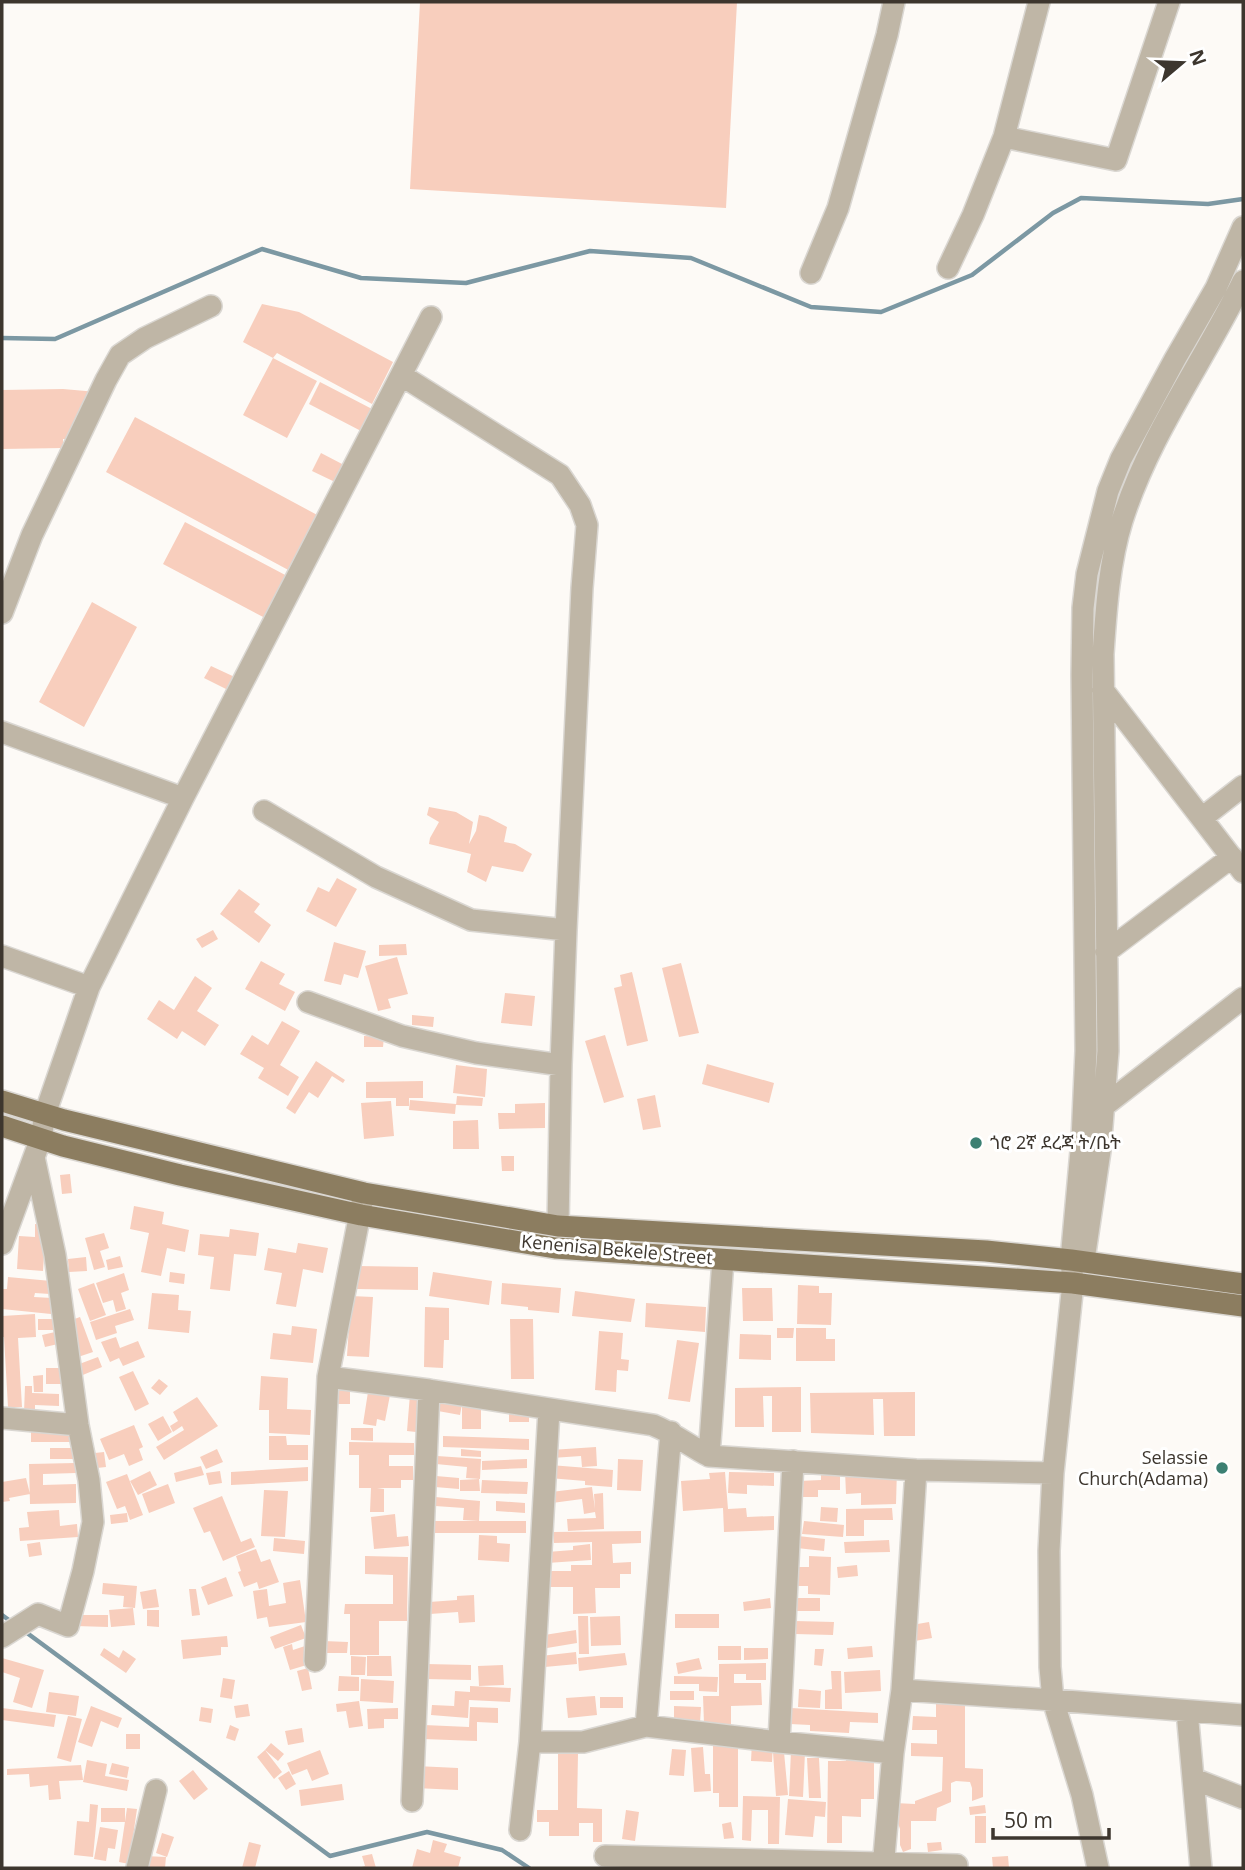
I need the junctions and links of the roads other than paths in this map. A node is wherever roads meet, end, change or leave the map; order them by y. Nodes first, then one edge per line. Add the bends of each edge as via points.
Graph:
1 (894, 2) edge
2 (1039, 2) edge
3 (1169, 2) edge
4 (1004, 137) junction
5 (1243, 227) edge
6 (948, 268) dead end
7 (811, 273) dead end
8 (1243, 281) edge
9 (211, 306) dead end
10 (431, 317) dead end
11 (401, 375) junction
12 (2, 613) edge
13 (1103, 690) junction
14 (2, 732) edge
15 (1243, 786) edge
16 (183, 798) junction
17 (264, 811) dead end
18 (1202, 818) junction
19 (1238, 865) edge
20 (566, 930) junction
21 (1107, 952) junction
22 (2, 957) edge
23 (89, 987) junction
24 (1243, 998) edge
25 (308, 1002) dead end
26 (561, 1066) junction
27 (2, 1101) edge
28 (1104, 1105) junction
29 (45, 1114) junction
30 (2, 1126) edge
31 (38, 1147) junction
32 (363, 1193) junction
33 (360, 1215) junction
34 (558, 1226) junction
35 (2, 1244) edge
36 (723, 1260) junction
37 (1077, 1262) junction
38 (1073, 1283) junction
39 (1243, 1284) edge
40 (1243, 1306) edge
41 (328, 1377) junction
42 (429, 1390) junction
43 (549, 1410) junction
44 (2, 1418) edge
45 (78, 1425) junction
46 (671, 1432) junction
47 (709, 1456) junction
48 (793, 1461) junction
49 (916, 1470) junction
50 (1053, 1473) junction
51 (2, 1637) edge
52 (315, 1661) dead end
53 (902, 1690) junction
54 (1053, 1700) junction
55 (1187, 1711) junction
56 (1243, 1715) edge
57 (646, 1726) junction
58 (530, 1742) junction
59 (779, 1742) junction
60 (893, 1753) junction
61 (1194, 1779) junction
62 (156, 1790) dead end
63 (1243, 1798) edge
64 (412, 1801) dead end
65 (520, 1830) dead end
66 (605, 1856) dead end
67 (883, 1865) edge
68 (957, 1866) dead end
69 (137, 1868) edge
70 (1097, 1868) edge
71 (1201, 1868) edge

1 - 7 street via 838,208
2 - 4 street
3 - 4 street via 1116,160
4 - 6 street
5 - 37 street via 1216,288 1121,459 1087,574 1082,675 1086,1051
8 - 13 street via 1140,472 1122,522 1106,614
9 - 12 street via 120,355 32,535
10 - 11 street
11 - 16 street
11 - 20 street via 560,475 587,525
13 - 18 street
13 - 21 street
14 - 16 street
15 - 18 street
16 - 23 street
17 - 20 street via 376,877 471,920
18 - 19 street
19 - 21 street
20 - 26 street
21 - 28 street
22 - 23 street
23 - 29 street
24 - 28 street
25 - 26 street via 402,1036
26 - 34 street
27 - 29 main road, Kenenisa Bekele Street
28 - 37 street via 1100,1151
29 - 31 street
29 - 32 main road, Kenenisa Bekele Street
30 - 31 main road, Kenenisa Bekele Street
31 - 33 main road, Kenenisa Bekele Street via 63,1146
31 - 35 street
31 - 45 street
32 - 33 street
32 - 34 main road, Kenenisa Bekele Street
33 - 36 main road, Kenenisa Bekele Street via 555,1248
33 - 41 street
34 - 37 main road, Kenenisa Bekele Street via 986,1251
36 - 38 main road, Kenenisa Bekele Street
36 - 47 street
37 - 38 street
37 - 39 main road, Kenenisa Bekele Street
38 - 40 main road, Kenenisa Bekele Street
38 - 50 street
41 - 42 street
41 - 52 street
42 - 43 street
42 - 64 street
43 - 46 street via 653,1425
43 - 58 street
44 - 45 street
45 - 51 street via 93,1522 68,1626 38,1615
46 - 47 street
46 - 57 street
47 - 48 street
48 - 49 street
48 - 59 street
49 - 50 street
49 - 53 street
50 - 54 street via 1049,1564
53 - 54 street
53 - 60 street
54 - 55 street
54 - 70 street via 1082,1795
55 - 56 street
55 - 61 street
57 - 58 street via 583,1742
57 - 59 street
58 - 65 street
59 - 60 street
60 - 67 street
61 - 63 street
61 - 71 street
62 - 69 street
66 - 67 street
67 - 68 street

